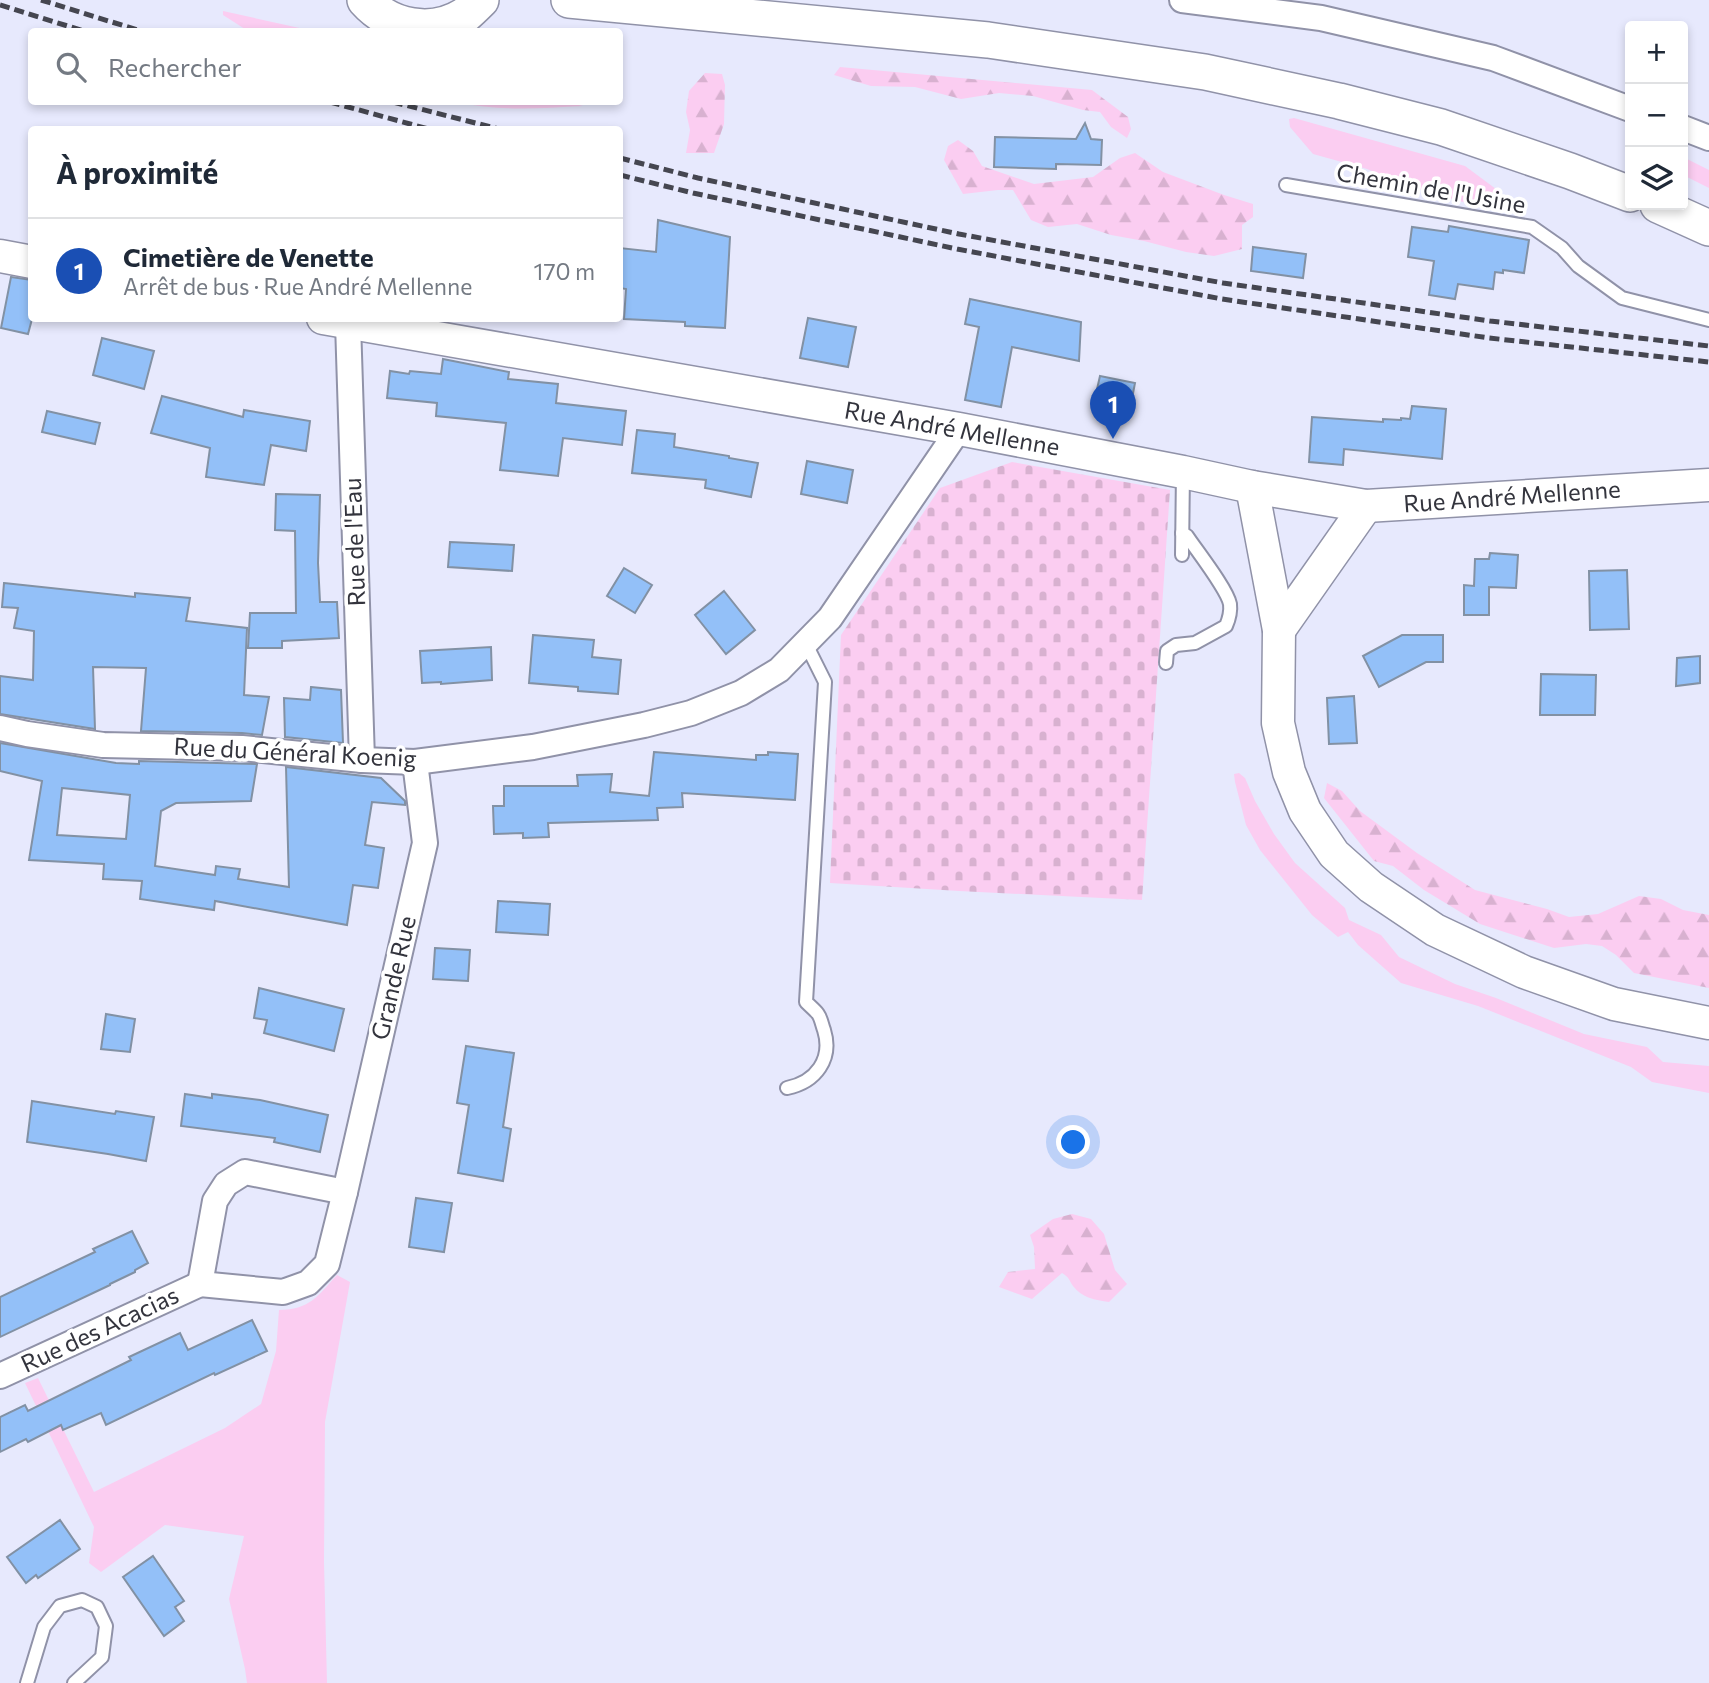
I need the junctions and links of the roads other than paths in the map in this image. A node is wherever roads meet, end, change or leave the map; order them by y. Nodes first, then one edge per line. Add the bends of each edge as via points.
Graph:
1 (365, 0) edge
2 (481, 0) edge
3 (569, 0) edge
4 (1182, 0) edge
5 (1625, 107) edge
6 (1688, 130) edge
7 (1709, 138) edge
8 (1286, 185) dead end
9 (1625, 192) edge
10 (1669, 210) edge
11 (1709, 228) edge
12 (0, 256) edge
13 (28, 261) edge
14 (1709, 320) edge
15 (335, 322) edge
16 (341, 322) edge
17 (959, 429) junction
18 (1183, 471) junction
19 (1709, 485) edge
20 (1252, 487) junction
21 (1366, 506) junction
22 (1182, 533) junction
23 (1182, 555) dead end
24 (1279, 631) junction
25 (805, 642) junction
26 (1166, 663) dead end
27 (0, 728) edge
28 (362, 760) junction
29 (415, 762) junction
30 (1709, 1023) edge
31 (788, 1088) dead end
32 (345, 1192) junction
33 (200, 1284) junction
34 (0, 1376) edge
35 (27, 1683) edge
36 (74, 1683) edge

1 - 2 main road via 396,23 420,28 444,25
3 - 9 main road via 988,40 1205,72 1441,127
4 - 5 street via 1321,18 1493,58
6 - 7 street
8 - 14 lane, Chemin de l'Usine via 1532,227 1622,298
10 - 11 main road
12 - 13 street
15 - 28 street, Rue de l'Eau
16 - 17 street, Rue André Mellenne
17 - 18 street, Rue André Mellenne
17 - 25 street, Rue du Général Koenig via 830,618
18 - 20 street, Rue André Mellenne
18 - 22 lane
19 - 21 street, Rue André Mellenne
20 - 21 street, Rue André Mellenne
20 - 24 street
21 - 24 street
22 - 23 lane
22 - 26 lane via 1229,601 1230,614 1226,626 1195,643 1175,645 1167,652
24 - 30 street via 1278,723 1289,772 1305,811 1334,854 1371,887 1435,930 1524,972 1614,1004
25 - 29 street, Rue du Général Koenig via 779,670 741,693 691,713 533,747
25 - 31 lane via 825,682 806,1002 820,1016 827,1053 821,1068 799,1086
27 - 28 street, Rue du Général Koenig via 103,745 242,748
28 - 29 street, Rue du Général Koenig
29 - 32 street, Grande Rue via 425,843
32 - 33 street, Grande Rue via 327,1264 308,1283 283,1292
32 - 33 street via 245,1172 226,1184 215,1202
33 - 34 street, Rue des Acacias
35 - 36 lane via 44,1628 60,1606 82,1600 97,1607 106,1626 102,1657

